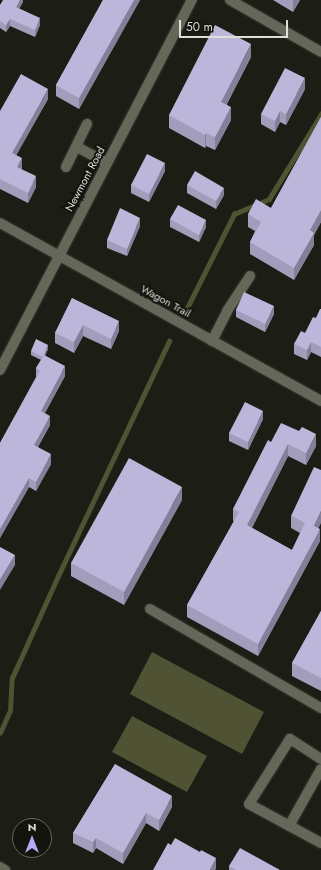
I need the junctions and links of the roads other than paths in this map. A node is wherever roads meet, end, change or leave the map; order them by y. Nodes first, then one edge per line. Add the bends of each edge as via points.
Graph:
1 (192, 0) edge
2 (230, 0) edge
3 (321, 52) edge
4 (87, 124) dead end
5 (77, 146) junction
6 (107, 163) junction
7 (66, 167) dead end
8 (0, 223) edge
9 (58, 254) junction
10 (250, 276) dead end
11 (212, 340) junction
12 (0, 370) edge
13 (321, 401) edge
14 (150, 609) dead end
15 (321, 708) edge
16 (321, 759) edge
17 (321, 770) edge
18 (289, 826) junction
19 (321, 843) edge
20 (0, 867) edge
21 (5, 870) edge

1 - 6 street, Newmont Road
2 - 3 street
4 - 5 street
5 - 6 street
5 - 7 street
6 - 9 street, Newmont Road
8 - 9 street, Wagon Trail
9 - 11 street, Wagon Trail
9 - 12 street, Newmont Road
10 - 11 street
11 - 13 street, Wagon Trail
14 - 15 street
16 - 18 street via 290,739 249,804
17 - 18 street
18 - 19 street
20 - 21 street

